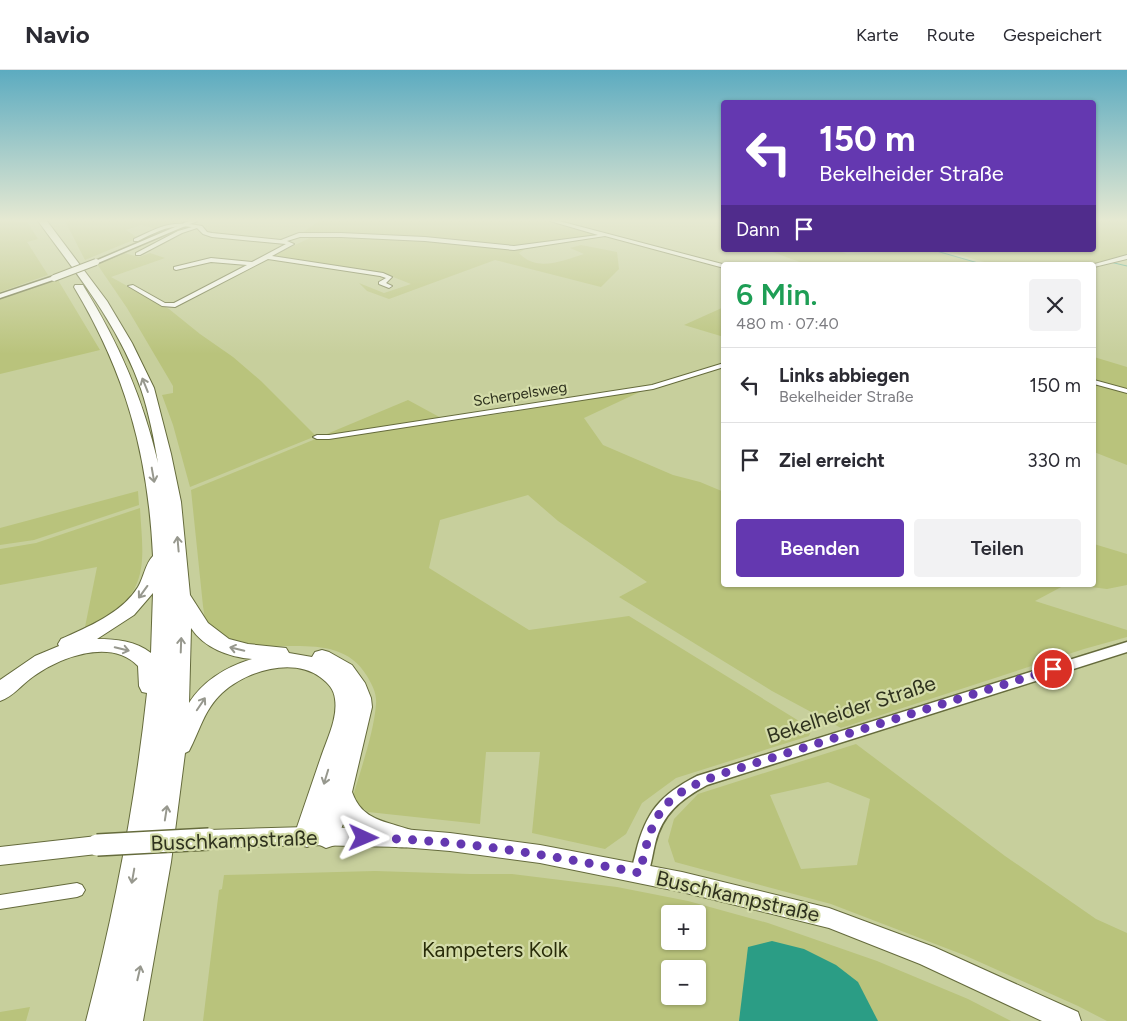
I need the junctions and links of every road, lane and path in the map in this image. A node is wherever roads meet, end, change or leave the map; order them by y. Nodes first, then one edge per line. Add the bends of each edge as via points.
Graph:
1 (64, 265) edge
2 (77, 265) edge
3 (87, 265) edge
4 (187, 265) edge
5 (251, 265) edge
6 (324, 265) edge
7 (176, 268) dead end
8 (131, 286) dead end
9 (389, 286) dead end
10 (0, 296) edge
11 (721, 366) edge
12 (1096, 383) edge
13 (1127, 391) edge
14 (318, 437) dead end
15 (162, 547) junction
16 (182, 592) junction
17 (1127, 647) edge
18 (0, 678) edge
19 (0, 693) edge
20 (173, 764) junction
21 (149, 776) junction
22 (340, 792) junction
23 (317, 837) junction
24 (402, 838) junction
25 (0, 856) edge
26 (640, 873) junction
27 (77, 890) dead end
28 (0, 902) edge
29 (101, 1021) edge
30 (128, 1021) edge
31 (1069, 1021) edge

1 -> 15 highway via 92,308 121,368 143,428 154,477
16 -> 2 highway via 172,489 147,389 125,340
3 - 10 street, bridge
4 - 7 street
5 - 8 street via 169,306
6 - 9 street via 381,274 389,277 381,283
11 - 14 street, Scherpelsweg via 653,387
12 - 13 street
15 -> 18 highway via 152,579 131,607 91,634 20,664
15 - 21 highway via 162,627
20 -> 16 highway
22 -> 16 highway via 361,708 360,694 353,680 331,660 316,655 246,651 216,642 195,623
17 - 26 street, Bekelheider Straße via 702,780 679,793 660,811 648,836
19 -> 21 highway via 20,674 66,652 96,646 134,652 149,666 150,686 142,749
20 -> 23 highway via 196,711 221,682 262,664 300,661 318,666 332,674 340,684 345,695 346,714
30 -> 20 highway via 146,942
21 -> 29 highway via 132,880
22 - 23 highway
22 - 24 highway via 349,816 366,826
23 - 24 main road, Buschkampstraße
23 - 25 main road, Buschkampstraße, bridge via 209,838
24 - 26 main road, Buschkampstraße via 540,854
26 - 31 main road, Buschkampstraße via 829,918 926,955
27 - 28 street

